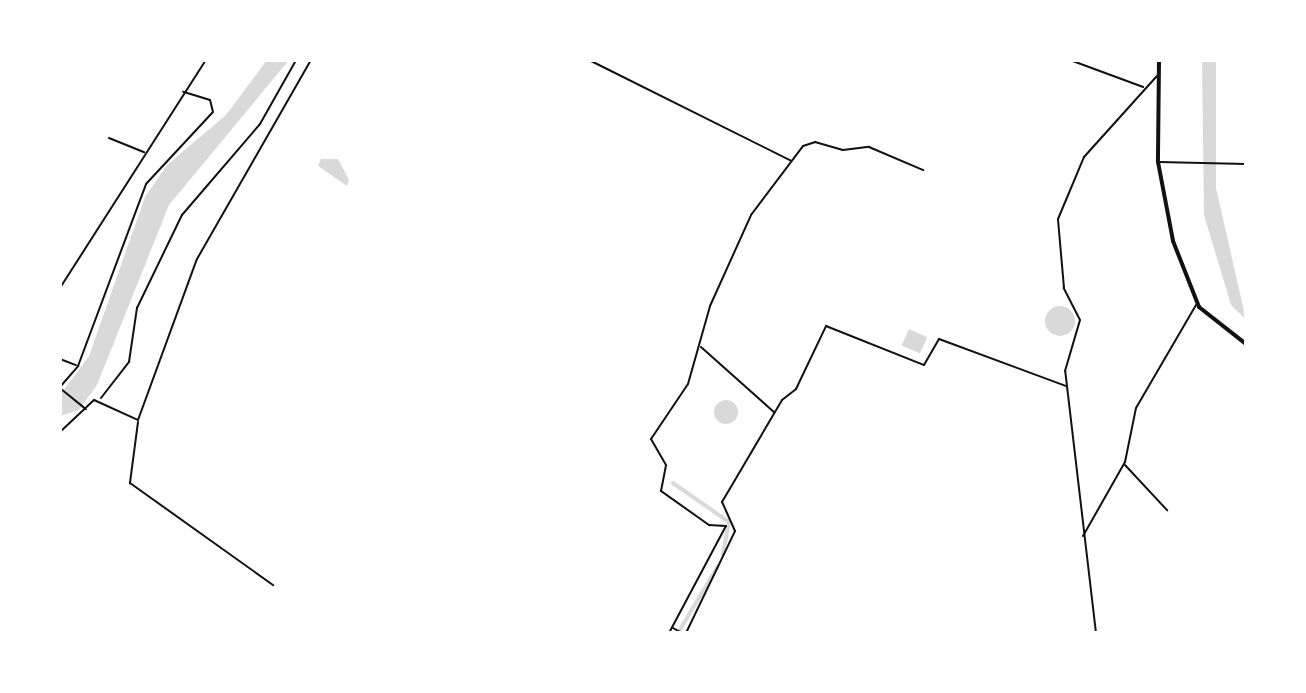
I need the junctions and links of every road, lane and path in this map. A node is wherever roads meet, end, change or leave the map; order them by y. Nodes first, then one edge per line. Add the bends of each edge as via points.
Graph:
1 (206, 60) edge
2 (296, 60) edge
3 (311, 60) edge
4 (589, 60) edge
5 (1070, 60) edge
6 (1159, 60) edge
7 (1158, 75) junction
8 (1144, 89) junction
9 (183, 92) junction
10 (109, 138) dead end
11 (146, 152) junction
12 (791, 161) junction
13 (1158, 162) junction
14 (1246, 164) edge
15 (923, 170) dead end
16 (60, 288) edge
17 (1197, 303) junction
18 (1246, 344) edge
19 (700, 346) junction
20 (60, 359) edge
21 (78, 366) junction
22 (1066, 386) junction
23 (60, 387) edge
24 (99, 400) junction
25 (86, 409) junction
26 (774, 413) junction
27 (138, 420) junction
28 (60, 432) edge
29 (1125, 464) junction
30 (1167, 510) dead end
31 (1083, 537) junction
32 (273, 585) dead end
33 (672, 628) junction
34 (669, 633) edge
35 (684, 633) edge
36 (1096, 633) edge

1 - 9 street
2 - 24 street via 260,124 182,215 137,308 129,362
3 - 27 street via 197,259
4 - 12 street
5 - 8 street
6 - 7 main road
7 - 8 street
7 - 13 main road
8 - 22 street via 1084,157 1058,219 1064,288 1080,320
9 - 11 street
9 - 21 street via 210,100 213,112 146,184
10 - 11 street
11 - 16 street
12 - 15 street via 815,142 843,150 869,147
12 - 19 street via 751,215
13 - 14 street
13 - 17 main road via 1163,207
17 - 18 main road
17 - 29 street via 1136,408
19 - 26 street
19 - 33 street via 688,384 650,446 666,465 661,491 726,528
20 - 21 street
21 - 23 street
22 - 26 street via 939,339 924,365 831,325 796,389
22 - 31 street
23 - 25 street
24 - 25 street
24 - 27 street
25 - 28 street
26 - 35 street via 722,502 735,531
27 - 32 street via 130,483
29 - 30 street
29 - 31 street
31 - 36 street
33 - 34 street
33 - 35 street

